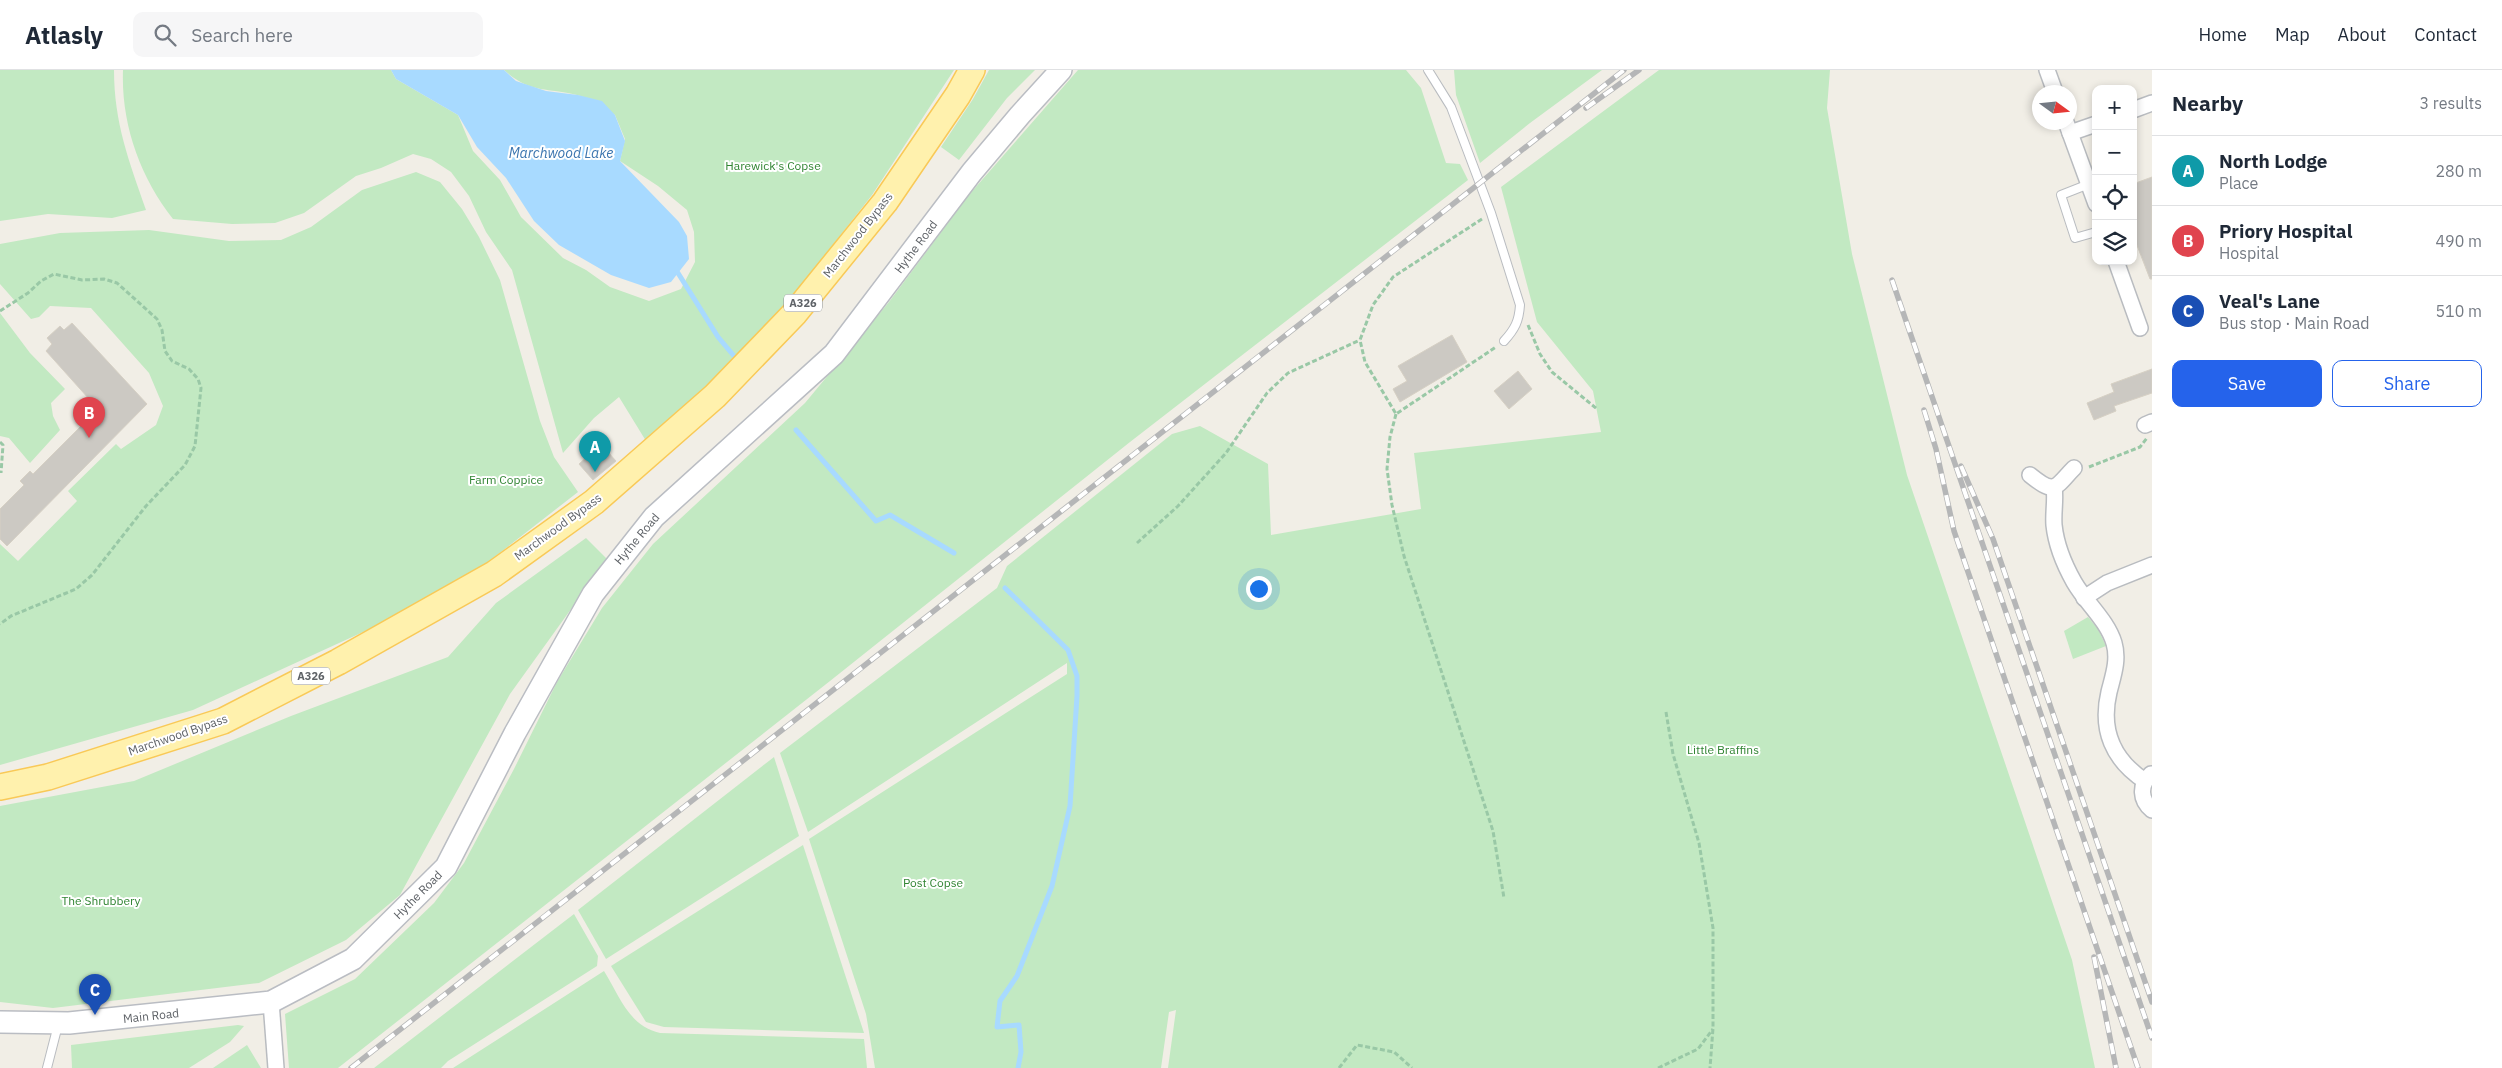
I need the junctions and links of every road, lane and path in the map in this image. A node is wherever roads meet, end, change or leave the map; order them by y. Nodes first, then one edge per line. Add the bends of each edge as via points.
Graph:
1 (972, 70) edge
2 (1061, 70) edge
3 (1428, 70) edge
4 (2047, 70) edge
5 (2053, 85) edge
6 (2152, 103) edge
7 (2137, 109) edge
8 (2092, 125) edge
9 (2077, 127) edge
10 (2069, 130) edge
11 (2089, 184) junction
12 (2092, 193) edge
13 (1491, 213) junction
14 (2092, 233) edge
15 (2117, 265) edge
16 (1520, 305) junction
17 (0, 311) edge
18 (2140, 328) dead end
19 (1360, 340) junction
20 (1504, 341) joint
21 (1597, 410) dead end
22 (1396, 414) junction
23 (2149, 424) edge
24 (0, 442) edge
25 (2072, 470) joint
26 (1, 472) dead end
27 (2030, 475) dead end
28 (2054, 487) junction
29 (1137, 543) dead end
30 (2152, 564) edge
31 (2084, 598) junction
32 (0, 624) edge
33 (1666, 712) dead end
34 (2148, 777) edge
35 (0, 787) edge
36 (2152, 810) edge
37 (1504, 898) dead end
38 (271, 1002) junction
39 (0, 1022) edge
40 (58, 1023) junction
41 (1713, 1028) junction
42 (48, 1068) edge
43 (276, 1068) edge
44 (1339, 1068) edge
45 (1412, 1068) edge
46 (1658, 1068) edge
47 (1710, 1068) edge

1 - 35 main road, Marchwood Bypass / A326 via 885,202 795,314 715,396 594,502 494,574 338,662 223,721 48,777
2 - 38 street, Hythe Road via 972,172 834,354 654,517 593,594 515,733 446,867 353,959
3 - 13 lane via 1450,107
4 - 5 street
6 - 7 street
8 - 9 street
10 - 11 street
11 - 12 street
11 - 14 lane via 2061,195 2075,238
13 - 16 lane
13 - 19 path via 1393,277 1373,305
15 - 18 street
16 - 20 lane via 1519,320
16 - 21 path via 1540,354 1552,372
17 - 32 path via 54,274 117,283 157,319 166,351 172,360 189,369 201,388 195,446 185,465 146,506 92,575 76,589 11,616
19 - 22 path via 1366,362
19 - 29 path via 1288,373 1267,394 1226,453 1178,506
20 - 22 path
22 - 37 path via 1387,469 1392,505 1404,556 1494,831
23 - 25 path via 2146,441 2140,447 2099,462 2078,475
24 - 26 path via 3,445
25 - 28 street via 2063,483
27 - 28 street via 2046,486
28 - 31 street via 2057,539 2067,567
30 - 31 street via 2107,583
31 - 34 street via 2105,625 2114,644 2116,665 2107,705 2113,747 2122,762
33 - 41 path via 1673,754 1699,843 1713,928
34 - 36 street via 2142,791
38 - 40 street, Main Road
38 - 43 street
39 - 40 street, Main Road
40 - 42 lane
41 - 46 path via 1698,1049
41 - 47 path
44 - 45 path via 1357,1045 1394,1052

